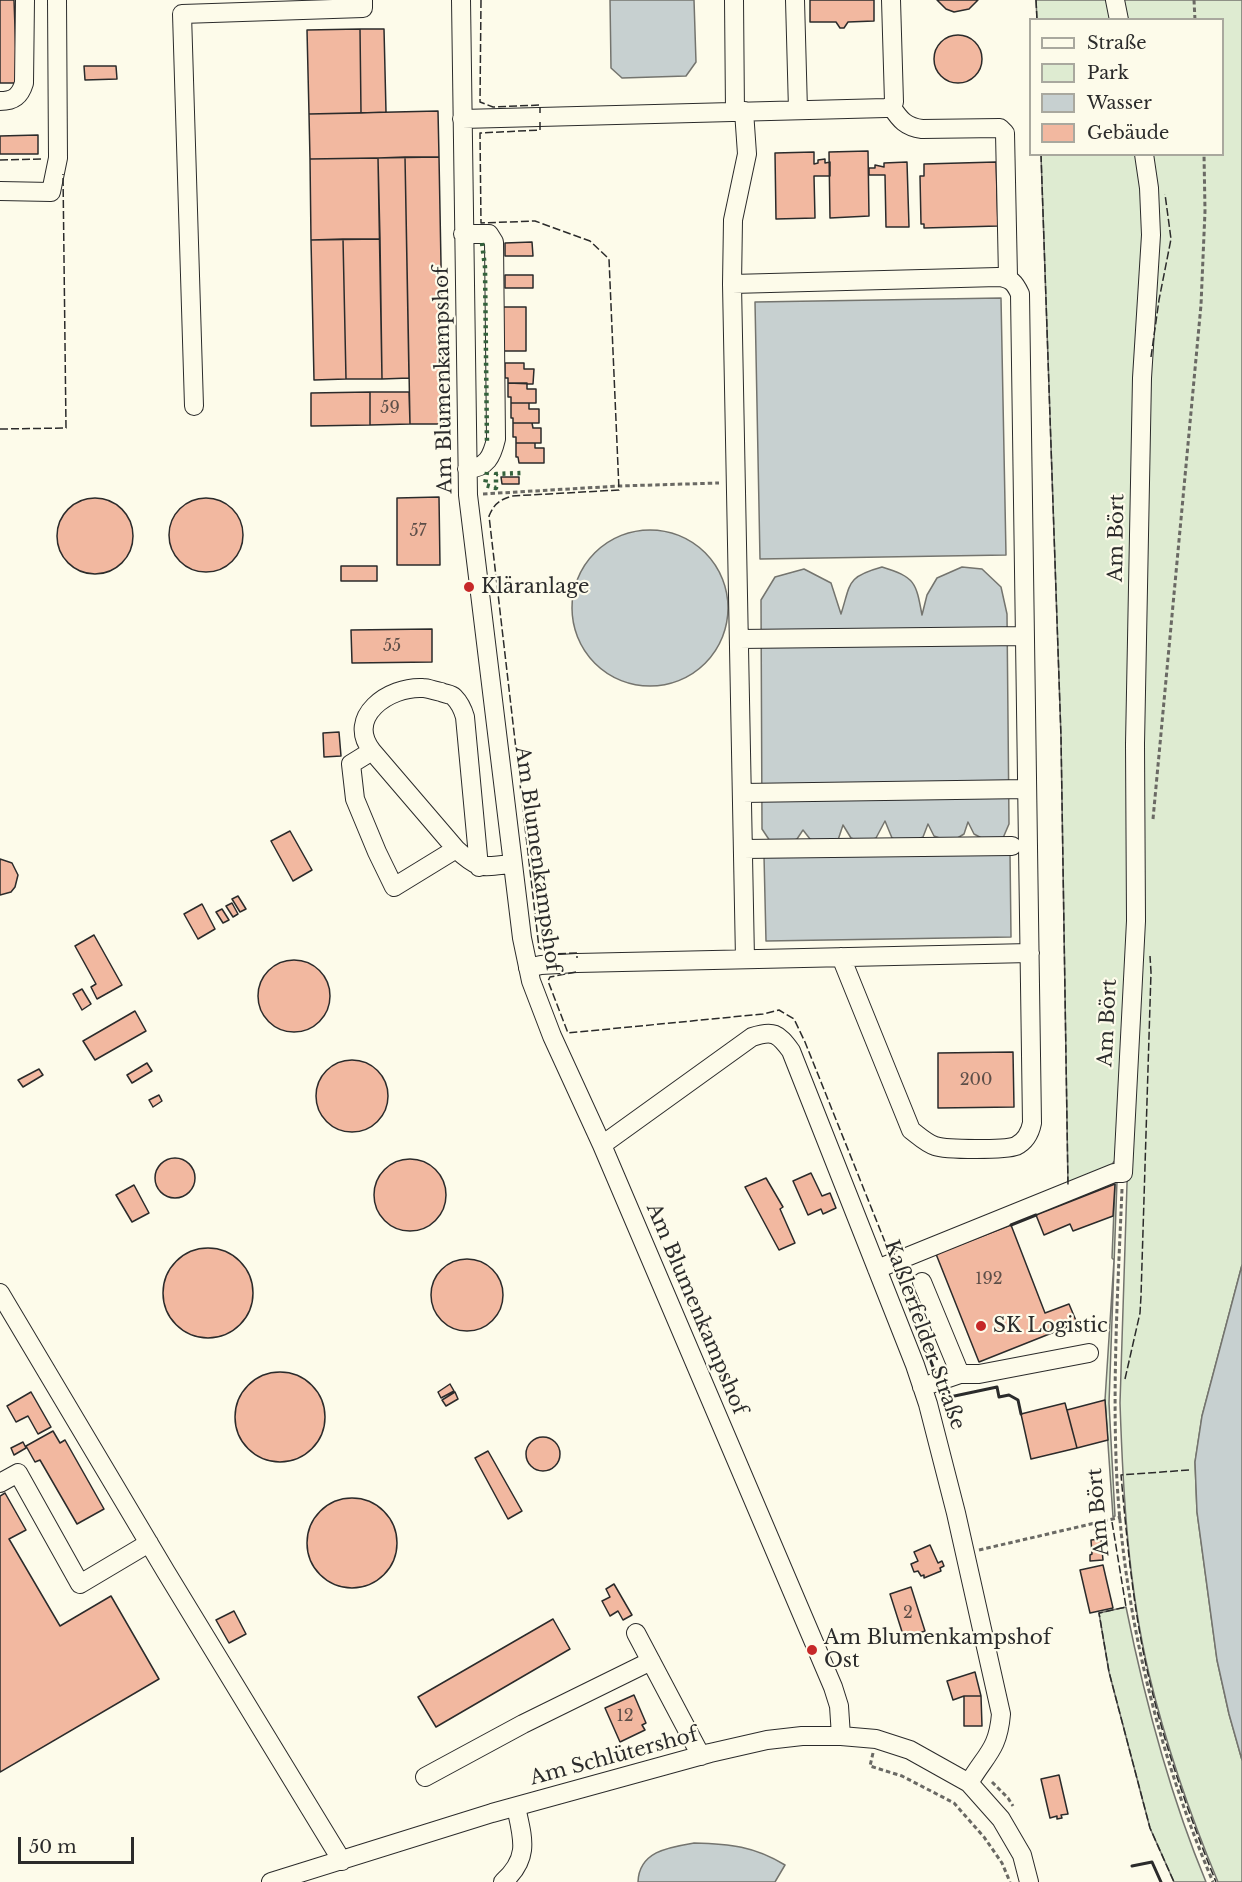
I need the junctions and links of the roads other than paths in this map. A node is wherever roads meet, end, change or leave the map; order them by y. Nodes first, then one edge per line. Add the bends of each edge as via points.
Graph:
1 (25, 0) edge
2 (57, 0) edge
3 (363, 0) edge
4 (461, 0) edge
5 (734, 0) edge
6 (795, 0) edge
7 (891, 0) edge
8 (1115, 0) edge
9 (1119, 18) edge
10 (0, 101) edge
11 (891, 106) junction
12 (798, 110) junction
13 (739, 112) junction
14 (462, 119) junction
15 (1144, 156) edge
16 (0, 191) edge
17 (463, 234) junction
18 (1008, 278) junction
19 (732, 284) junction
20 (194, 406) dead end
21 (474, 468) junction
22 (1025, 636) junction
23 (739, 639) junction
24 (372, 751) junction
25 (1027, 789) junction
26 (742, 793) junction
27 (1012, 846) dead end
28 (456, 849) junction
29 (743, 849) junction
30 (513, 864) junction
31 (479, 867) junction
32 (1030, 953) junction
33 (841, 957) junction
34 (744, 959) junction
35 (528, 968) junction
36 (602, 1145) junction
37 (877, 1269) junction
38 (922, 1282) dead end
39 (0, 1293) edge
40 (1089, 1353) dead end
41 (960, 1374) junction
42 (922, 1387) junction
43 (0, 1483) edge
44 (149, 1543) junction
45 (636, 1633) dead end
46 (651, 1662) junction
47 (841, 1736) junction
48 (701, 1756) junction
49 (425, 1777) dead end
50 (969, 1783) junction
51 (516, 1807) junction
52 (342, 1861) junction
53 (271, 1882) edge
54 (503, 1882) edge
55 (1029, 1882) edge

1 - 10 street via 24,83 21,94
2 - 16 street via 58,158 51,192
3 - 20 street via 363,8 182,14
4 - 14 street, Am Blumenkampshof
5 - 13 street
6 - 12 street
7 - 11 street
8 - 9 street
11 - 12 street
11 - 18 street via 910,127 1000,128 1005,133
12 - 13 street
13 - 14 street
13 - 19 street via 747,154 734,220
14 - 17 street, Am Blumenkampshof
15 - 37 street, Am Bört via 1151,235 1142,378 1136,921 1123,1173 1114,1173
17 - 21 street, Am Blumenkampshof
17 - 21 street via 489,234 494,242 496,439 493,451
18 - 19 street
18 - 22 street via 1020,294
19 - 23 street
21 - 30 street, Am Blumenkampshof
22 - 23 street
22 - 25 street
23 - 26 street
24 - 28 street
24 - 28 street via 351,764 355,799 394,887
24 - 31 street via 364,741 364,720 381,699 422,688 453,696 465,717
25 - 26 street
25 - 32 street
26 - 29 street
27 - 29 street
28 - 31 street
29 - 34 street
30 - 31 street
30 - 35 street, Am Blumenkampshof
32 - 33 street
32 - 33 street via 1032,1123 1023,1141 1005,1148 935,1146 911,1130
33 - 34 street
34 - 35 street
35 - 36 street, Am Blumenkampshof via 552,1036
36 - 37 street, Kaßlerfelder Straße via 752,1037 765,1033 782,1038 791,1051
36 - 47 street, Am Blumenkampshof via 833,1687
37 - 42 street, Kaßlerfelder Straße
38 - 41 street
39 - 44 street
40 - 41 street via 979,1374
41 - 42 street
42 - 50 street, Kaßlerfelder Straße via 938,1440 1001,1714 993,1749
43 - 44 street via 18,1473 80,1584
44 - 52 street
45 - 46 street
46 - 48 street
46 - 49 street
47 - 48 street, Am Schlütershof via 767,1740
47 - 50 street, Am Schlütershof via 876,1739 910,1750
48 - 51 street, Am Schlütershof
50 - 55 street via 1001,1819 1022,1855
51 - 52 street, Am Schlütershof
51 - 54 street via 522,1852 516,1871
52 - 53 street, Am Schlütershof

